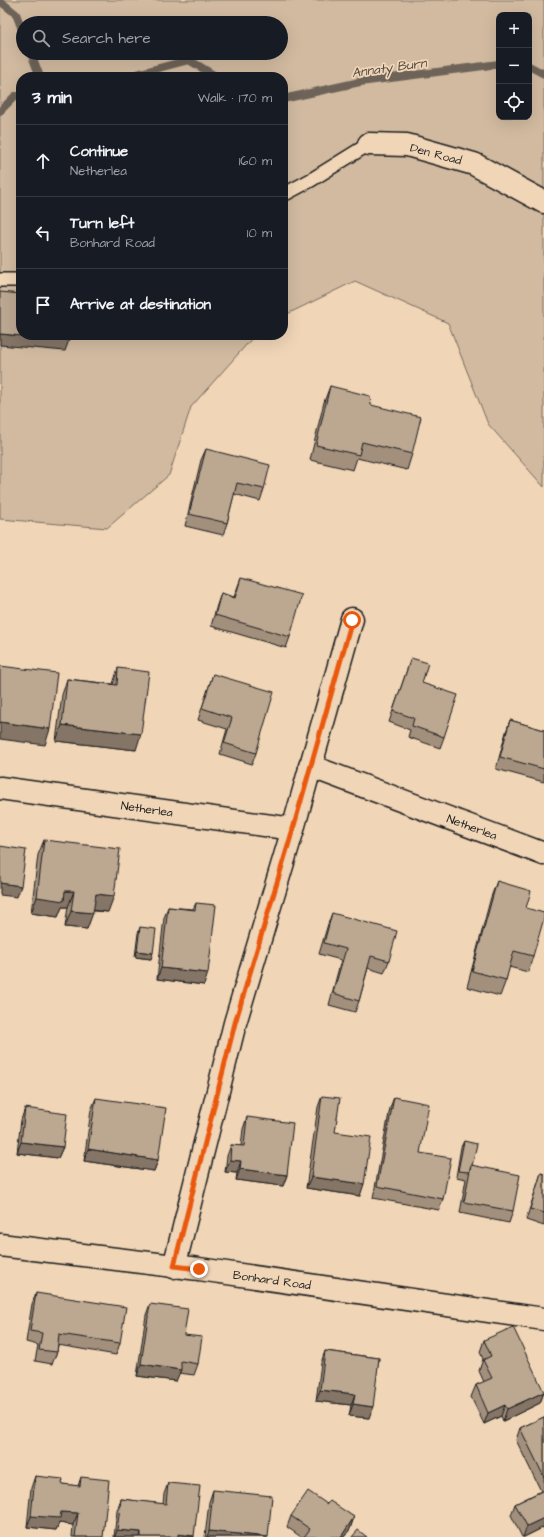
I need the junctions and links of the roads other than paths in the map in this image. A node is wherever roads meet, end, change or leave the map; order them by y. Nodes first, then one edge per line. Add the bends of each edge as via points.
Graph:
1 (368, 144) joint
2 (288, 192) edge
3 (544, 202) edge
4 (0, 280) edge
5 (16, 280) edge
6 (352, 620) dead end
7 (310, 766) junction
8 (0, 788) edge
9 (293, 829) junction
10 (544, 854) edge
11 (0, 1245) edge
12 (174, 1266) junction
13 (544, 1319) edge

1 - 2 lane, Den Road
1 - 3 street, Den Road via 407,145 474,164
4 - 5 lane
6 - 7 street
7 - 9 street
7 - 10 street, Netherlea
8 - 9 street, Netherlea
9 - 12 street via 235,1023
11 - 12 street, Bonhard Road
12 - 13 street, Bonhard Road

